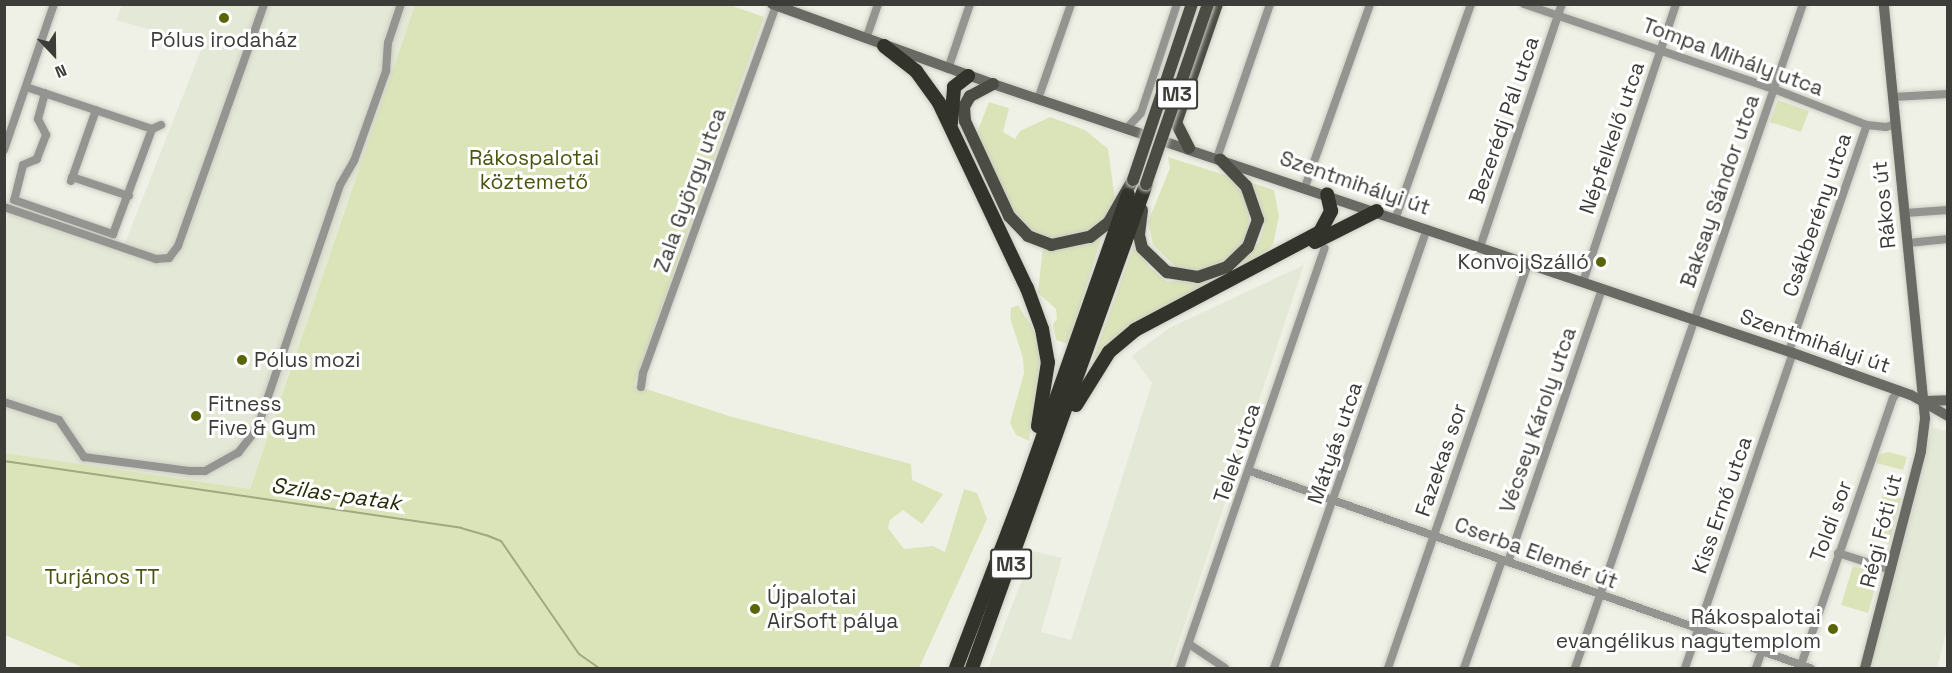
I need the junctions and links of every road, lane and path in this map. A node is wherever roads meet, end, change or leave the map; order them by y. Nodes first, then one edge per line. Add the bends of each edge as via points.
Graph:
1 (54, 4) edge
2 (264, 4) edge
3 (401, 4) edge
4 (878, 4) edge
5 (970, 4) edge
6 (1071, 4) edge
7 (1177, 4) edge
8 (1192, 4) edge
9 (1208, 4) edge
10 (1217, 4) edge
11 (1270, 4) edge
12 (1370, 4) edge
13 (1471, 4) edge
14 (1524, 4) edge
15 (1562, 4) edge
16 (1676, 4) edge
17 (1803, 4) edge
18 (1884, 4) edge
19 (778, 6) edge
20 (1558, 15) junction
21 (866, 39) junction
22 (884, 46) junction
23 (1661, 50) junction
24 (948, 69) junction
25 (969, 76) junction
26 (993, 84) junction
27 (26, 87) junction
28 (1773, 89) junction
29 (45, 93) junction
30 (1947, 94) edge
31 (1893, 97) junction
32 (1038, 99) junction
33 (96, 110) junction
34 (1896, 124) junction
35 (161, 125) dead end
36 (1867, 125) junction
37 (152, 129) junction
38 (1126, 129) junction
39 (954, 134) junction
40 (1189, 148) junction
41 (4, 150) edge
42 (1218, 158) junction
43 (1139, 182) junction
44 (1305, 187) junction
45 (1327, 194) junction
46 (1128, 195) junction
47 (129, 196) junction
48 (4, 207) edge
49 (1947, 210) edge
50 (1377, 211) junction
51 (1905, 213) junction
52 (1396, 218) junction
53 (1427, 229) junction
54 (1947, 239) edge
55 (1908, 243) junction
56 (1480, 247) junction
57 (1325, 248) dead end
58 (1287, 252) junction
59 (1528, 263) junction
60 (1583, 282) junction
61 (1602, 289) junction
62 (1696, 321) junction
63 (1791, 352) junction
64 (641, 387) dead end
65 (1899, 390) junction
66 (1947, 400) edge
67 (1924, 401) junction
68 (4, 402) edge
69 (1947, 416) edge
70 (1050, 460) junction
71 (1250, 471) junction
72 (1024, 490) junction
73 (1334, 501) junction
74 (1434, 535) junction
75 (1838, 553) junction
76 (1505, 561) junction
77 (1892, 570) junction
78 (1600, 594) junction
79 (1698, 629) junction
80 (1189, 644) junction
81 (1761, 651) junction
82 (1805, 667) edge
83 (956, 669) edge
84 (972, 669) edge
85 (1180, 669) edge
86 (1225, 669) edge
87 (1274, 669) edge
88 (1388, 669) edge
89 (1464, 669) edge
90 (1575, 669) edge
91 (1685, 669) edge
92 (1756, 669) edge
93 (1865, 669) edge

1 - 27 street
2 - 48 street via 178,246 169,258 156,260
3 - 68 street via 388,43 386,71 354,161 340,185 257,429 238,453 205,471 84,457 59,420
4 - 21 street
5 - 24 street
6 - 32 street
7 - 38 street via 1141,113
8 - 43 main road, M3, bridge
9 - 43 main road, M3, bridge
10 - 40 main road via 1176,123
11 - 42 street
12 - 44 street
13 - 52 street
14 - 20 street, Tompa Mihály utca
15 - 20 street, Bezerédj Pál utca
16 - 23 street, Népfelkelő utca
17 - 28 street, Baksay Sándor utca
18 - 31 main road, Rákos út
19 - 21 main road, Szentmihályi út
19 - 64 street, Zala György utca
20 - 23 street, Tompa Mihály utca
20 - 56 street, Bezerédj Pál utca
21 - 22 main road, Szentmihályi út
22 - 24 main road, Szentmihályi út
22 - 39 highway via 903,59 930,88
23 - 28 street, Tompa Mihály utca
23 - 60 street, Népfelkelő utca
24 - 25 main road, Szentmihályi út
25 - 26 main road, Szentmihályi út
25 - 39 highway via 959,81 952,96
26 - 32 main road, Szentmihályi út
26 - 46 main road via 970,96 964,107 965,121 1009,216 1028,236 1052,245 1079,242 1109,222
27 - 29 street
27 - 41 street
28 - 36 street, Tompa Mihály utca
28 - 62 street, Baksay Sándor utca
29 - 33 street
29 - 47 street via 38,119 46,135 37,159 23,165 15,200 113,234
30 - 31 street
31 - 34 main road, Rákos út
32 - 38 main road, Szentmihályi út
33 - 37 street
33 - 47 street via 72,179
34 - 36 street, Tompa Mihály utca
34 - 51 main road, Rákos út
35 - 37 street
36 - 63 street, Csákberény utca
37 - 47 street
38 - 40 main road, Szentmihályi út
39 - 72 highway via 1027,288 1046,346 1046,390 1023,478
40 - 42 main road, Szentmihályi út
42 - 43 main road via 1246,186 1258,220 1256,233 1239,259 1214,274 1181,276 1167,272 1148,257 1138,236
42 - 44 main road, Szentmihályi út
43 - 46 main road, M3
43 - 70 highway, M3
44 - 45 main road, Szentmihályi út
45 - 50 main road, Szentmihályi út
45 - 58 highway via 1331,211 1328,221 1320,232
46 - 72 highway, M3
49 - 51 street
50 - 52 main road, Szentmihályi út
50 - 58 highway
51 - 55 main road, Rákos út
52 - 53 main road, Szentmihályi út
53 - 56 main road, Szentmihályi út
53 - 73 street, Mátyás utca
54 - 55 street
55 - 67 main road, Rákos út
56 - 59 main road, Szentmihályi út
57 - 71 street, Telek utca
58 - 70 highway via 1150,321 1121,342 1089,380 1063,441
59 - 60 main road, Szentmihályi út
59 - 74 street, Fazekas sor
60 - 61 main road, Szentmihályi út
61 - 62 main road, Szentmihályi út
61 - 76 street, Vécsey Károly utca
62 - 63 main road, Szentmihályi út
62 - 78 street, Baksay Sándor utca
63 - 65 main road, Szentmihályi út
63 - 79 street, Kiss Ernő utca
65 - 67 main road, Szentmihályi út
65 - 75 street, Toldi sor
66 - 67 main road
67 - 69 main road, Szentmihályi út
67 - 77 main road, Régi Fóti út via 1921,451
70 - 84 highway, M3
71 - 73 street, Cserba Elemér út
71 - 80 street, Telek utca
72 - 83 highway, M3
73 - 74 street, Cserba Elemér út
73 - 87 street, Mátyás utca
74 - 76 street, Cserba Elemér út
74 - 88 street, Fazekas sor
75 - 77 street
75 - 82 street, Toldi sor
76 - 78 street, Cserba Elemér út
76 - 89 street, Vécsey Károly utca
77 - 93 main road, Régi Fóti út
78 - 79 street, Cserba Elemér út
78 - 90 street, Baksay Sándor utca
79 - 81 street, Cserba Elemér út
79 - 91 street, Kiss Ernő utca
80 - 85 street, Telek utca
80 - 86 street
81 - 82 street, Cserba Elemér út
81 - 92 street

